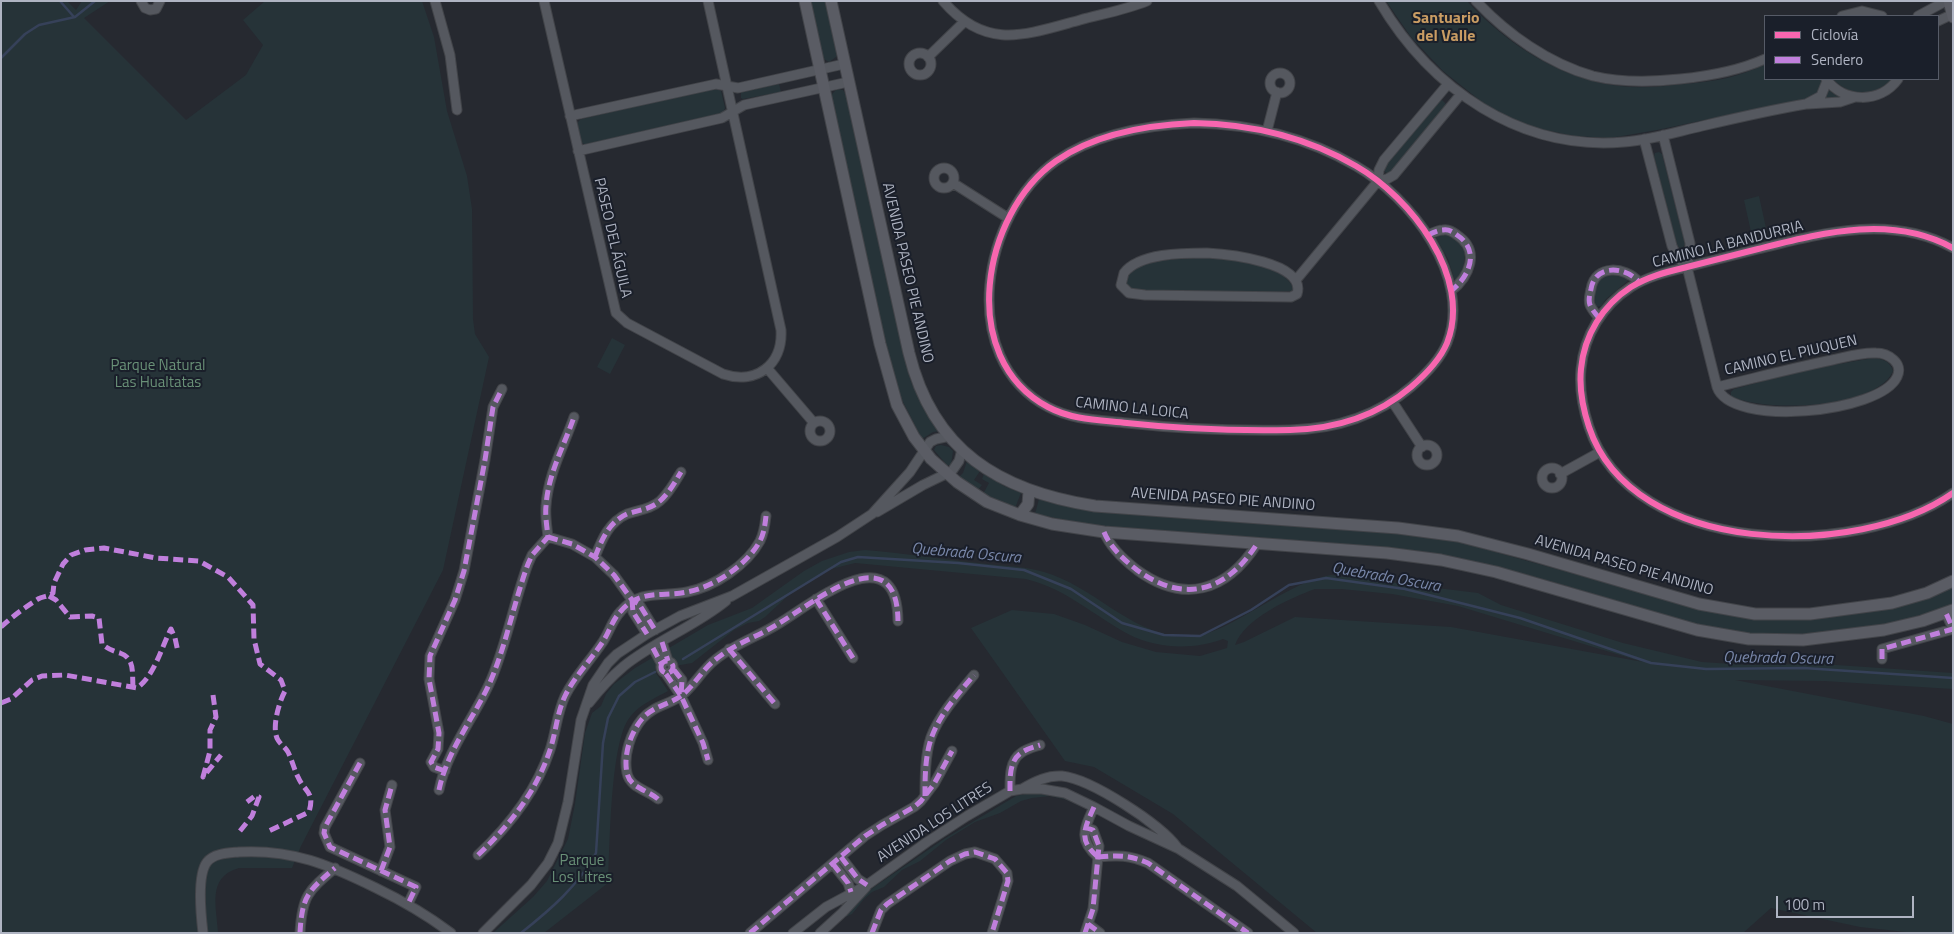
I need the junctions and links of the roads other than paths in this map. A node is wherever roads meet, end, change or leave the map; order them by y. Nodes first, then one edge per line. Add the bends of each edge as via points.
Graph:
1 (141, 1) edge
2 (160, 1) edge
3 (435, 1) edge
4 (544, 1) edge
5 (708, 1) edge
6 (805, 1) edge
7 (831, 1) edge
8 (942, 1) edge
9 (1147, 1) edge
10 (1379, 1) edge
11 (1948, 1) edge
12 (1478, 2) edge
13 (1846, 15) edge
14 (1878, 15) edge
15 (1920, 15) edge
16 (1953, 15) edge
17 (1939, 20) edge
18 (964, 22) junction
19 (928, 57) dead end
20 (1764, 59) edge
21 (844, 64) junction
22 (820, 70) junction
23 (1827, 80) edge
24 (1897, 80) edge
25 (848, 82) junction
26 (1448, 84) junction
27 (727, 86) junction
28 (823, 87) junction
29 (1277, 92) dead end
30 (1461, 94) junction
31 (1854, 97) junction
32 (1806, 104) junction
33 (457, 110) dead end
34 (732, 112) junction
35 (570, 116) junction
36 (1268, 130) junction
37 (1662, 135) junction
38 (1644, 139) junction
39 (578, 151) junction
40 (1378, 181) junction
41 (953, 183) dead end
42 (1008, 218) junction
43 (1428, 236) junction
44 (1953, 248) edge
45 (1687, 266) junction
46 (1296, 280) junction
47 (1639, 282) junction
48 (1451, 291) junction
49 (1599, 318) junction
50 (767, 368) junction
51 (1717, 387) junction
52 (502, 389) dead end
53 (1392, 401) junction
54 (574, 416) dead end
55 (814, 423) dead end
56 (950, 436) junction
57 (1422, 447) dead end
58 (962, 449) junction
59 (924, 451) junction
60 (1600, 452) junction
61 (681, 472) dead end
62 (910, 472) junction
63 (1560, 474) dead end
64 (947, 475) junction
65 (923, 485) junction
66 (1029, 491) junction
67 (1953, 493) edge
68 (872, 514) junction
69 (1020, 515) junction
70 (766, 516) dead end
71 (1104, 532) junction
72 (548, 537) junction
73 (1257, 544) junction
74 (595, 556) junction
75 (1953, 581) edge
76 (732, 596) junction
77 (816, 599) junction
78 (632, 600) junction
79 (1950, 612) edge
80 (680, 616) junction
81 (898, 621) dead end
82 (685, 630) junction
83 (651, 632) junction
84 (662, 642) junction
85 (653, 648) junction
86 (729, 649) junction
87 (617, 654) junction
88 (854, 658) dead end
89 (1882, 659) dead end
90 (665, 663) junction
91 (625, 665) junction
92 (974, 675) dead end
93 (681, 696) junction
94 (775, 704) dead end
95 (584, 709) junction
96 (1040, 745) dead end
97 (952, 751) dead end
98 (708, 760) dead end
99 (360, 763) dead end
100 (445, 770) junction
101 (1052, 777) junction
102 (392, 785) dead end
103 (1022, 789) junction
104 (440, 790) dead end
105 (1010, 791) junction
106 (1052, 792) junction
107 (925, 796) junction
108 (658, 799) dead end
109 (1094, 807) junction
110 (1137, 814) junction
111 (1128, 826) junction
112 (1178, 849) junction
113 (478, 855) dead end
114 (841, 857) junction
115 (1098, 858) junction
116 (833, 864) junction
117 (335, 868) junction
118 (381, 870) junction
119 (867, 885) junction
120 (852, 892) junction
121 (835, 902) junction
122 (408, 904) junction
123 (843, 912) junction
124 (1086, 928) edge
125 (203, 933) edge
126 (300, 933) edge
127 (451, 933) edge
128 (483, 933) edge
129 (750, 933) edge
130 (793, 933) edge
131 (820, 933) edge
132 (872, 933) edge
133 (992, 933) edge
134 (1100, 933) edge
135 (1248, 933) edge
136 (1294, 933) edge

1 - 2 street via 150,10 156,9
3 - 33 street via 450,55
4 - 35 street, PASEO DEL ÁGUILA
5 - 27 street
6 - 22 main road
7 - 21 main road, AVENIDA PASEO PIE ANDINO
8 - 18 street
9 - 18 street via 1020,35 990,33
10 - 26 street via 1408,41
11 - 15 street
11 - 16 main road
12 - 20 street via 1506,29 1538,51 1572,68 1608,79 1646,82 1697,77 1732,71
13 - 14 street via 1862,11
16 - 17 street
18 - 19 street
21 - 22 street
21 - 25 main road, AVENIDA PASEO PIE ANDINO
22 - 27 street via 738,88
22 - 28 main road
23 - 31 street via 1842,93
23 - 32 street via 1821,96
24 - 31 street via 1877,95
25 - 28 street
25 - 56 main road, AVENIDA PASEO PIE ANDINO via 913,368 927,403
26 - 30 street
26 - 40 street via 1384,160
27 - 34 street
27 - 35 street via 716,84
28 - 34 street via 744,105
28 - 59 main road via 890,383 902,416
29 - 36 street
30 - 38 street via 1496,117 1549,137 1596,143
30 - 40 street via 1394,175
31 - 32 street via 1840,102
32 - 37 street
34 - 39 street via 722,118
34 - 50 street via 781,330 778,353
35 - 39 street, PASEO DEL ÁGUILA
36 - 40 street, CAMINO LA LOICA via 1326,151
36 - 42 street, CAMINO LA LOICA via 1214,124 1174,124 1106,137 1066,154 1046,169 1023,194
37 - 38 street
37 - 45 street via 1690,243
38 - 45 street via 1672,246 1677,257
39 - 50 street, PASEO DEL ÁGUILA via 618,317 723,374 747,377
40 - 43 street, CAMINO LA LOICA
40 - 46 street
41 - 42 street
42 - 53 street, CAMINO LA LOICA via 998,242 991,275 992,333 998,353 1015,380 1026,393 1047,407 1073,416 1136,424 1292,430 1347,422
43 - 48 street, CAMINO LA LOICA via 1443,264
43 - 48 street via 1450,230 1465,240 1469,247 1466,274
44 - 45 street, CAMINO LA BANDURRIA via 1916,233 1867,228 1786,242
45 - 47 street, CAMINO LA BANDURRIA
45 - 51 street
46 - 46 street via 1250,257 1195,253 1137,262 1124,273 1121,282 1126,291 1145,295 1291,297 1298,292
47 - 49 street, CAMINO LA BANDURRIA via 1617,297
47 - 49 street, CAMINO LA BANDURRIA via 1622,271 1598,274 1589,300
48 - 53 street, CAMINO LA LOICA via 1451,325 1444,349 1418,381
49 - 60 street, CAMINO LA BANDURRIA via 1587,341 1580,374 1586,418
50 - 55 street
51 - 51 street, CAMINO EL PIUQUEN via 1725,399 1752,409 1798,411 1867,399 1891,384 1899,371 1891,357 1864,354
52 - 100 street via 493,408 464,570 429,662 439,733 431,762 434,767
53 - 57 street
54 - 72 street via 550,486 546,507
56 - 58 main road, AVENIDA PASEO PIE ANDINO
56 - 59 street via 933,440
58 - 64 street via 959,462
58 - 66 main road, AVENIDA PASEO PIE ANDINO via 997,476
59 - 62 street
59 - 64 main road
60 - 63 street
60 - 67 street, CAMINO LA BANDURRIA via 1624,482 1652,502 1697,522 1746,534 1807,536 1876,526 1921,511
61 - 74 street via 659,501 627,514 611,526
62 - 65 street
62 - 68 street
64 - 65 street
64 - 69 main road via 977,496
65 - 68 street
66 - 69 main road via 1028,504
66 - 75 main road, AVENIDA PASEO PIE ANDINO via 1095,506 1398,528 1458,536 1699,604 1755,614 1810,614 1892,602 1927,593
68 - 76 street
69 - 71 main road via 1061,526
70 - 78 street via 764,531 756,547 743,562 720,578 689,592
71 - 73 main road
71 - 73 street via 1113,547 1138,571 1161,584 1182,590 1205,587 1227,576 1241,565
72 - 74 street via 572,544
72 - 100 street via 528,564 499,660
73 - 79 main road via 1441,560 1496,572 1697,630 1749,639 1785,641 1884,630
74 - 78 street
76 - 80 street
76 - 82 street
77 - 81 street via 844,584 880,578 892,588
77 - 86 street via 772,628
77 - 88 street
78 - 83 street via 633,612
78 - 113 street via 615,618 565,696 549,752 529,795 504,829
79 - 89 street via 1953,629 1882,649
80 - 82 street
80 - 83 street
82 - 84 street
83 - 87 street
84 - 85 street
84 - 90 street
85 - 90 street
85 - 91 street
86 - 93 street via 708,666
86 - 94 street
87 - 91 street
87 - 95 street via 596,678
90 - 93 street via 661,669 670,672
91 - 95 street
92 - 107 street via 955,698 931,737
93 - 98 street
93 - 108 street via 646,715 633,734 628,752 626,771 630,780
95 - 128 street via 558,843 532,885
96 - 105 street via 1021,752 1010,772
97 - 107 street
99 - 118 street via 324,833 330,847
100 - 104 street
101 - 103 street, AVENIDA LOS LITRES
101 - 106 street via 1048,782
101 - 110 street, AVENIDA LOS LITRES via 1062,776 1091,785
102 - 118 street via 385,810 390,847
103 - 105 street, AVENIDA LOS LITRES
103 - 106 street, AVENIDA LOS LITRES
105 - 119 street, AVENIDA LOS LITRES via 927,842
106 - 109 street, AVENIDA LOS LITRES via 1065,793
107 - 114 street
109 - 111 street, AVENIDA LOS LITRES
109 - 115 street via 1087,828 1093,830 1099,842
110 - 111 street via 1138,821
110 - 112 street, AVENIDA LOS LITRES via 1165,833
111 - 112 street, AVENIDA LOS LITRES
112 - 136 street, AVENIDA LOS LITRES via 1237,886
114 - 116 street
114 - 119 street via 858,879
115 - 124 street via 1094,910
115 - 135 street via 1131,856 1148,863
116 - 120 street
116 - 129 street
117 - 122 street
117 - 125 street via 315,860 261,852 212,857 206,863 200,898
117 - 126 street via 306,896
118 - 122 street via 416,887
119 - 120 street, AVENIDA LOS LITRES
119 - 123 street, AVENIDA LOS LITRES
120 - 121 street, AVENIDA LOS LITRES
121 - 123 street
121 - 130 street, AVENIDA LOS LITRES
122 - 127 street
123 - 131 street, AVENIDA LOS LITRES
124 - 134 street
132 - 133 street via 881,910 887,904 950,860 975,852 995,859 1007,873 1008,882

